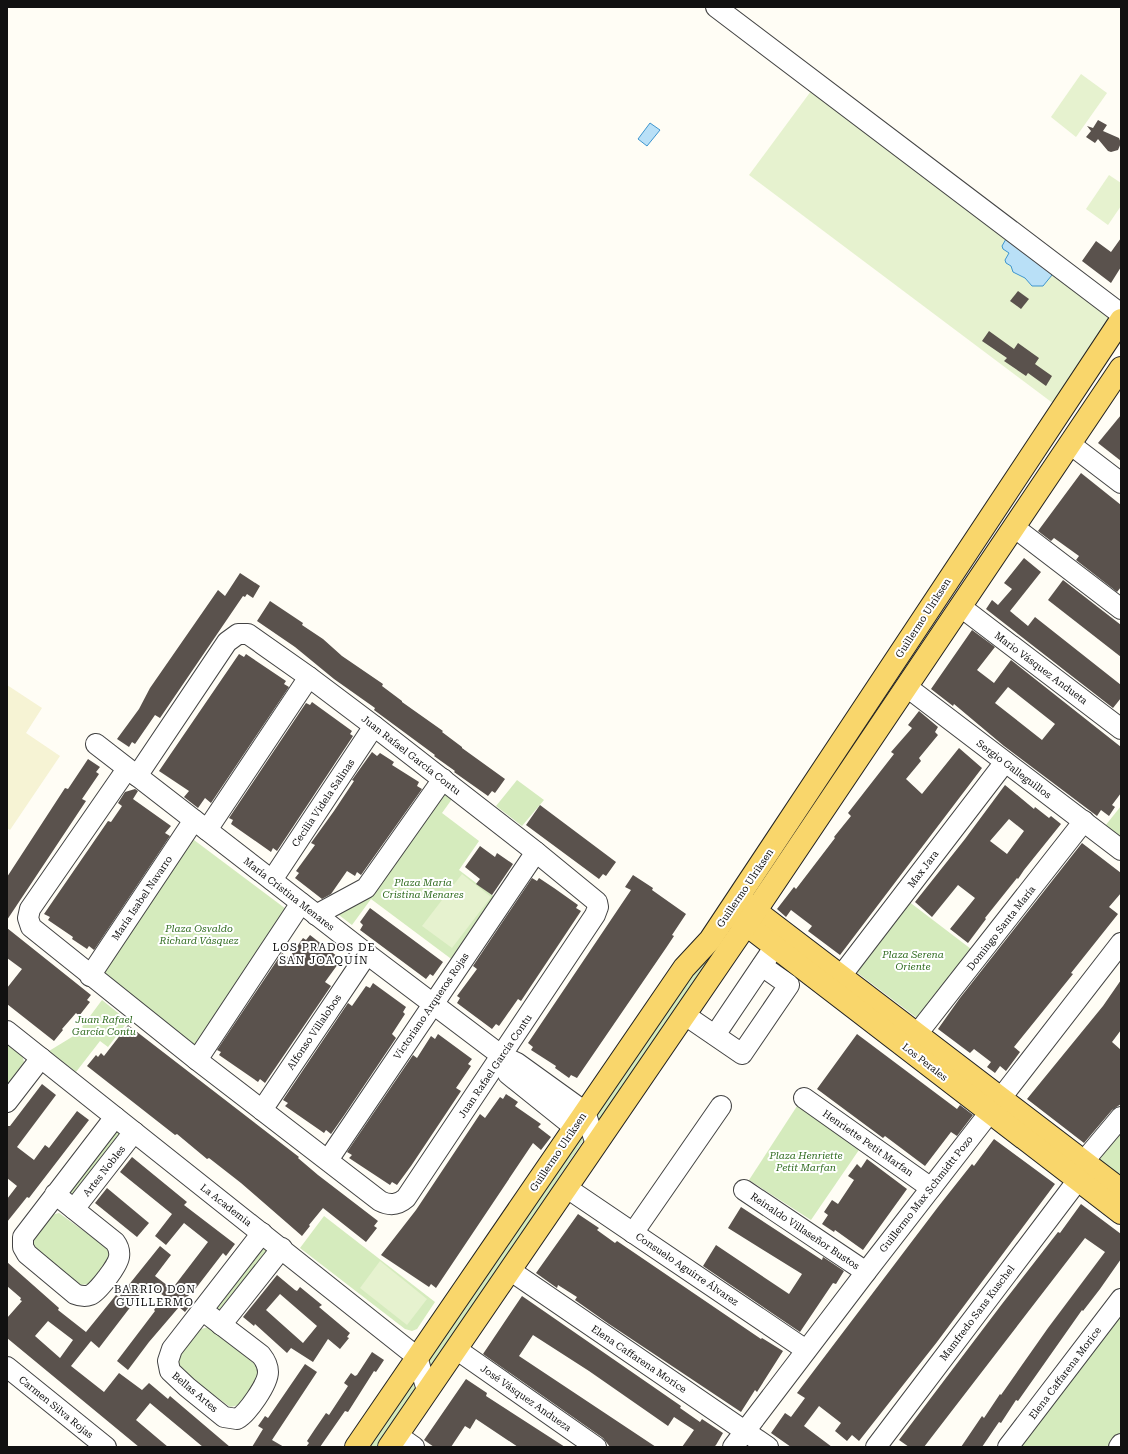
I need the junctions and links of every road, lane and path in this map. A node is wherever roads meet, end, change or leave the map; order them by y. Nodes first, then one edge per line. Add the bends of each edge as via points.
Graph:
1 (716, 7) edge
2 (1121, 314) edge
3 (1121, 320) edge
4 (1121, 368) edge
5 (1070, 444) junction
6 (1121, 483) edge
7 (1015, 528) junction
8 (961, 607) junction
9 (1121, 609) edge
10 (309, 677) junction
11 (907, 687) junction
12 (374, 726) junction
13 (1121, 728) edge
14 (96, 744) dead end
15 (1005, 762) junction
16 (132, 773) junction
17 (443, 779) junction
18 (1084, 821) junction
19 (200, 825) junction
20 (1121, 850) edge
21 (536, 852) junction
22 (272, 880) junction
23 (733, 905) junction
24 (309, 909) junction
25 (751, 918) junction
26 (1121, 943) edge
27 (775, 947) junction
28 (367, 954) junction
29 (762, 966) junction
30 (90, 976) junction
31 (841, 976) junction
32 (433, 1003) junction
33 (685, 1015) junction
34 (7, 1031) edge
35 (917, 1034) junction
36 (715, 1035) junction
37 (502, 1056) junction
38 (41, 1058) junction
39 (197, 1060) junction
40 (804, 1098) dead end
41 (7, 1102) edge
42 (995, 1105) junction
43 (721, 1106) dead end
44 (262, 1110) junction
45 (115, 1117) junction
46 (1121, 1117) edge
47 (580, 1120) junction
48 (134, 1132) junction
49 (596, 1144) junction
50 (328, 1160) junction
51 (1081, 1171) junction
52 (567, 1188) junction
53 (931, 1188) junction
54 (744, 1190) dead end
55 (1121, 1190) edge
56 (55, 1194) junction
57 (74, 1209) junction
58 (1121, 1213) edge
59 (633, 1232) junction
60 (262, 1233) junction
61 (282, 1248) junction
62 (511, 1271) junction
63 (866, 1272) junction
64 (1121, 1299) edge
65 (202, 1310) junction
66 (221, 1325) junction
67 (456, 1349) junction
68 (806, 1350) junction
69 (417, 1357) junction
70 (7, 1367) edge
71 (427, 1390) junction
72 (745, 1432) junction
73 (400, 1443) edge
74 (1121, 1444) edge
75 (106, 1447) edge
76 (356, 1447) edge
77 (596, 1447) edge
78 (733, 1447) edge
79 (768, 1447) edge
80 (876, 1447) edge
81 (1008, 1447) edge
82 (1119, 1447) edge

1 - 2 street
3 - 23 main road, Guillermo Ulriksen
4 - 5 main road
5 - 6 street
5 - 7 main road
7 - 8 main road
7 - 9 street
8 - 11 main road
8 - 13 street, Mario Vásquez Andueta
10 - 12 street, Juan Rafael García Contu
10 - 16 street, Juan Rafael García Contu via 252,635 243,633 234,636 227,642
10 - 19 street, María Isabel Navarro
11 - 15 street, Sergio Galleguillos
11 - 25 main road
12 - 17 street, Juan Rafael García Contu
12 - 22 street, Cecilia Videla Salinas
14 - 16 street, María Cristina Menares
15 - 18 street, Sergio Galleguillos
15 - 31 street, Max Jara
16 - 19 street, María Cristina Menares
16 - 30 street, Juan Rafael García Contu via 28,914 28,923 34,931
17 - 21 street, Juan Rafael García Contu
17 - 24 street via 366,888
18 - 20 street, Sergio Galleguillos
18 - 35 street, Domingo Santa María
19 - 22 street, María Cristina Menares
19 - 30 street, María Isabel Navarro
21 - 32 street, Victoriano Arqueros Rojas
21 - 37 street, Juan Rafael García Contu via 594,899 598,906 595,915
22 - 24 street, María Cristina Menares
23 - 25 main road, Los Perales
23 - 47 main road, Guillermo Ulriksen via 710,940 684,968
24 - 28 street, María Cristina Menares
24 - 39 street
25 - 27 main road, Los Perales
25 - 31 main road, Los Perales
25 - 33 main road
26 - 42 street, Guillermo Max Schmidtt Pozo
27 - 29 street
27 - 42 main road, Los Perales
28 - 32 street, María Cristina Menares
28 - 44 street, Alfonso Villalobos
29 - 36 street
29 - 36 street via 789,985 764,1022 742,1054
30 - 39 street, Juan Rafael García Contu
31 - 35 main road, Los Perales
32 - 37 street, María Cristina Menares
32 - 50 street, Victoriano Arqueros Rojas
33 - 36 street
33 - 49 main road
34 - 38 street, La Academia
35 - 42 main road, Los Perales
37 - 47 street, María Cristina Menares via 517,1063
37 - 50 street, Juan Rafael García Contu via 411,1192 402,1201 394,1204 380,1201
38 - 41 street
38 - 45 street, La Academia
39 - 44 street, Juan Rafael García Contu
40 - 53 street, Henriette Petit Marfan
42 - 51 main road, Los Perales
42 - 53 street, Guillermo Max Schmidtt Pozo
43 - 59 street
44 - 50 street, Juan Rafael García Contu
45 - 48 street, La Academia
45 - 56 street
46 - 51 street, Mamfredo Sans Kuschel
47 - 49 street
47 - 69 main road, Guillermo Ulriksen
48 - 57 street, Artes Nobles
48 - 60 street, La Academia
49 - 52 main road
51 - 55 main road, Los Perales
51 - 58 main road, Los Perales
51 - 80 street, Mamfredo Sans Kuschel
52 - 59 street, Consuelo Aguirre Álvarez
52 - 62 main road
53 - 63 street, Guillermo Max Schmidtt Pozo
54 - 63 street, Reinaldo Villaseñor Bustos
56 - 57 street
56 - 57 street via 23,1237 23,1247 26,1254 75,1294 87,1296 98,1288 118,1261 119,1249 115,1242
59 - 68 street, Consuelo Aguirre Álvarez
60 - 61 street, La Academia
60 - 65 street, Bellas Artes
61 - 66 street
61 - 69 street, La Academia
62 - 67 main road
62 - 72 street, Elena Caffarena Morice
63 - 68 street, Guillermo Max Schmidtt Pozo
64 - 81 street, Elena Caffarena Morice
65 - 66 street, Bellas Artes
65 - 66 street, Bellas Artes via 170,1352 168,1366 173,1375 224,1417 237,1419 247,1412 266,1381 268,1367 261,1355
67 - 71 main road
67 - 77 street, José Vásquez Andueza
68 - 72 street, Guillermo Max Schmidtt Pozo
69 - 71 street
69 - 76 main road, Guillermo Ulriksen
70 - 75 street, Carmen Silva Rojas
71 - 73 main road
72 - 78 street, Guillermo Max Schmidtt Pozo
72 - 79 street, Elena Caffarena Morice
74 - 82 street

